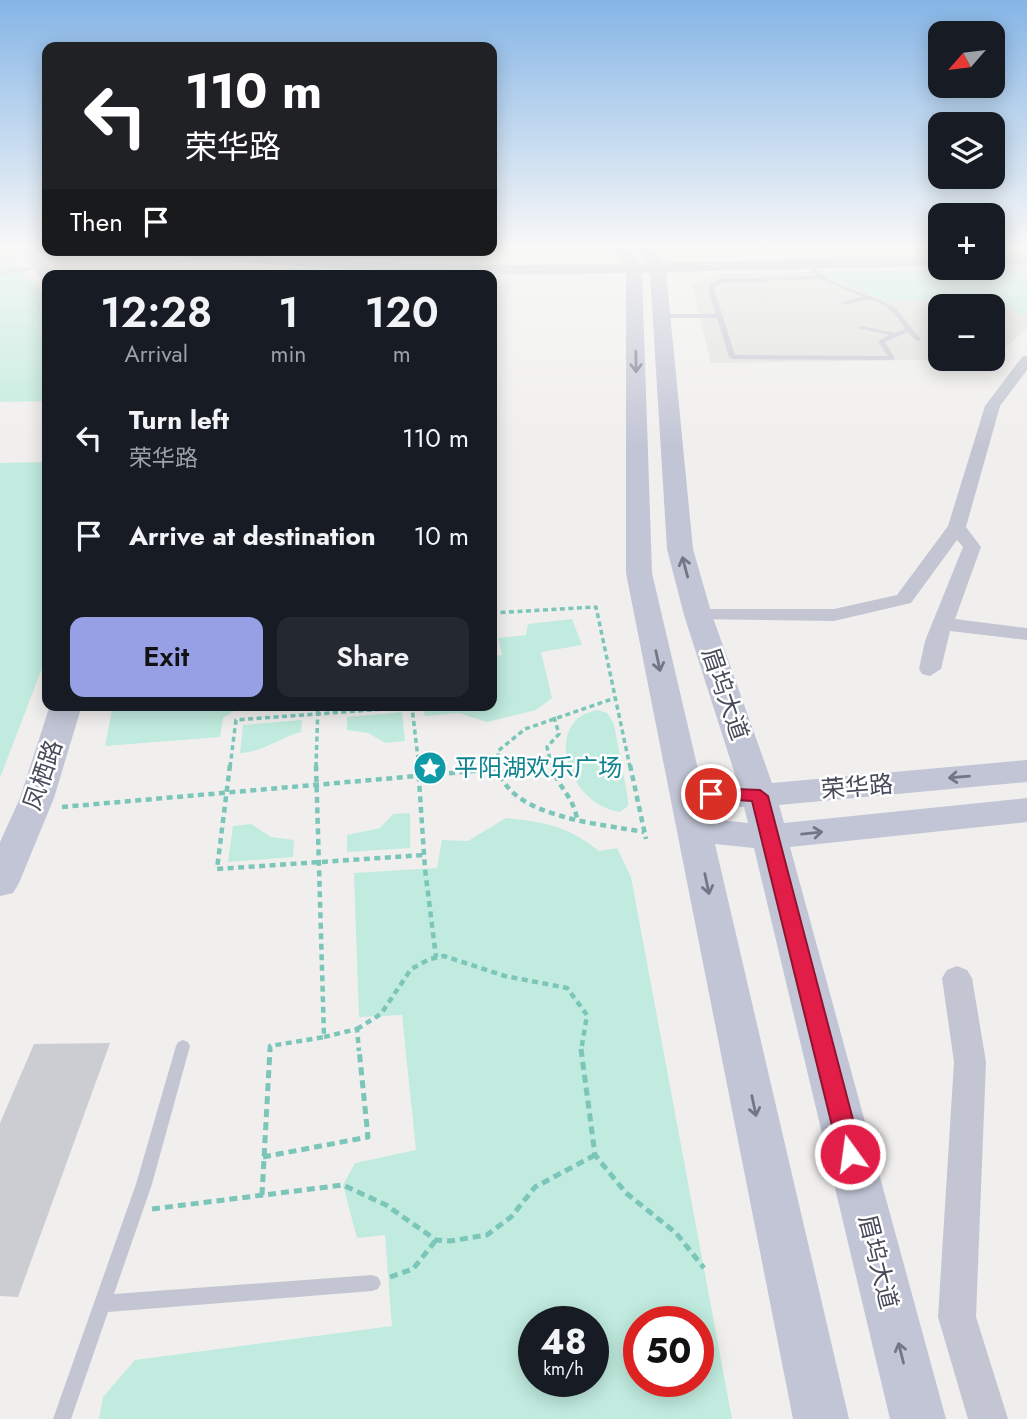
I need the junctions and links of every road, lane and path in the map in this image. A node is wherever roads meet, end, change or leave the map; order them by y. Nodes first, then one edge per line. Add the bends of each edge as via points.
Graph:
1 (640, 314) edge
2 (898, 314) edge
3 (661, 316) joint
4 (721, 316) joint
5 (861, 328) dead end
6 (907, 330) junction
7 (896, 335) junction
8 (918, 340) dead end
9 (1027, 360) edge
10 (1018, 385) edge
11 (957, 527) junction
12 (497, 613) edge
13 (698, 615) junction
14 (943, 624) junction
15 (1027, 635) edge
16 (930, 668) dead end
17 (615, 698) junction
18 (64, 711) edge
19 (349, 711) edge
20 (413, 711) edge
21 (317, 713) junction
22 (554, 717) junction
23 (497, 769) junction
24 (1027, 771) edge
25 (421, 776) junction
26 (316, 785) junction
27 (226, 793) junction
28 (687, 793) junction
29 (760, 796) junction
30 (32, 810) junction
31 (1027, 810) edge
32 (577, 818) junction
33 (695, 830) junction
34 (644, 832) junction
35 (770, 837) junction
36 (646, 839) dead end
37 (424, 855) junction
38 (318, 863) junction
39 (0, 883) edge
40 (436, 957) junction
41 (957, 978) dead end
42 (358, 1029) junction
43 (324, 1037) junction
44 (183, 1046) dead end
45 (595, 1155) junction
46 (263, 1157) junction
47 (262, 1195) junction
48 (134, 1211) junction
49 (436, 1240) junction
50 (704, 1268) dead end
51 (372, 1283) joint
52 (101, 1304) junction
53 (62, 1419) edge
54 (821, 1419) edge
55 (918, 1419) edge
56 (988, 1419) edge

1 -> 28 main road via 639,573
2 - 6 lane
3 - 4 lane
13 -> 3 main road, 眉坞大道 via 680,549
4 - 7 lane via 732,357 740,359 892,358 881,341
5 - 7 lane
6 - 7 lane
6 - 8 lane
9 - 10 street
10 - 11 street via 993,405
11 - 13 street via 904,599 834,615
11 - 14 street via 972,547
12 - 17 path via 596,607
13 - 29 main road, 眉坞大道
14 - 15 street
14 - 16 street
17 - 22 path
17 - 34 path
18 - 30 main road, 凤栖路
19 - 21 path
20 - 25 path
21 - 26 path
21 - 27 path via 236,720
22 - 23 path via 525,729 498,751
22 - 32 path via 559,734 547,747 556,781 572,797
23 - 25 path
23 - 32 path via 506,790 543,811
24 -> 29 main road, 荣华路
25 - 26 path
25 - 37 path
26 - 27 path
26 - 38 path
27 - 30 path
27 - 38 path via 217,869
28 - 29 main road, 荣华路
28 - 33 main road
29 - 35 main road, 眉坞大道
30 - 39 main road, 凤栖路
35 -> 31 main road, 荣华路
32 - 34 path
33 - 35 main road, 荣华路
33 -> 54 main road
34 - 36 path
55 -> 35 main road, 眉坞大道
37 - 38 path
37 - 40 path
38 - 43 path
40 - 42 path via 402,974 379,1016
40 - 45 path via 567,988 587,1015 581,1050
41 - 56 street via 970,1062 957,1317
42 - 43 path
42 - 46 path via 368,1137
43 - 46 path via 270,1046
44 - 48 lane
45 - 49 path via 535,1187 511,1217 487,1234
45 - 50 path via 626,1193 676,1233
46 - 47 path
47 - 48 path
47 - 49 path via 343,1185 386,1205
48 - 52 lane
49 - 51 path via 413,1269
51 - 52 lane
52 - 53 lane

